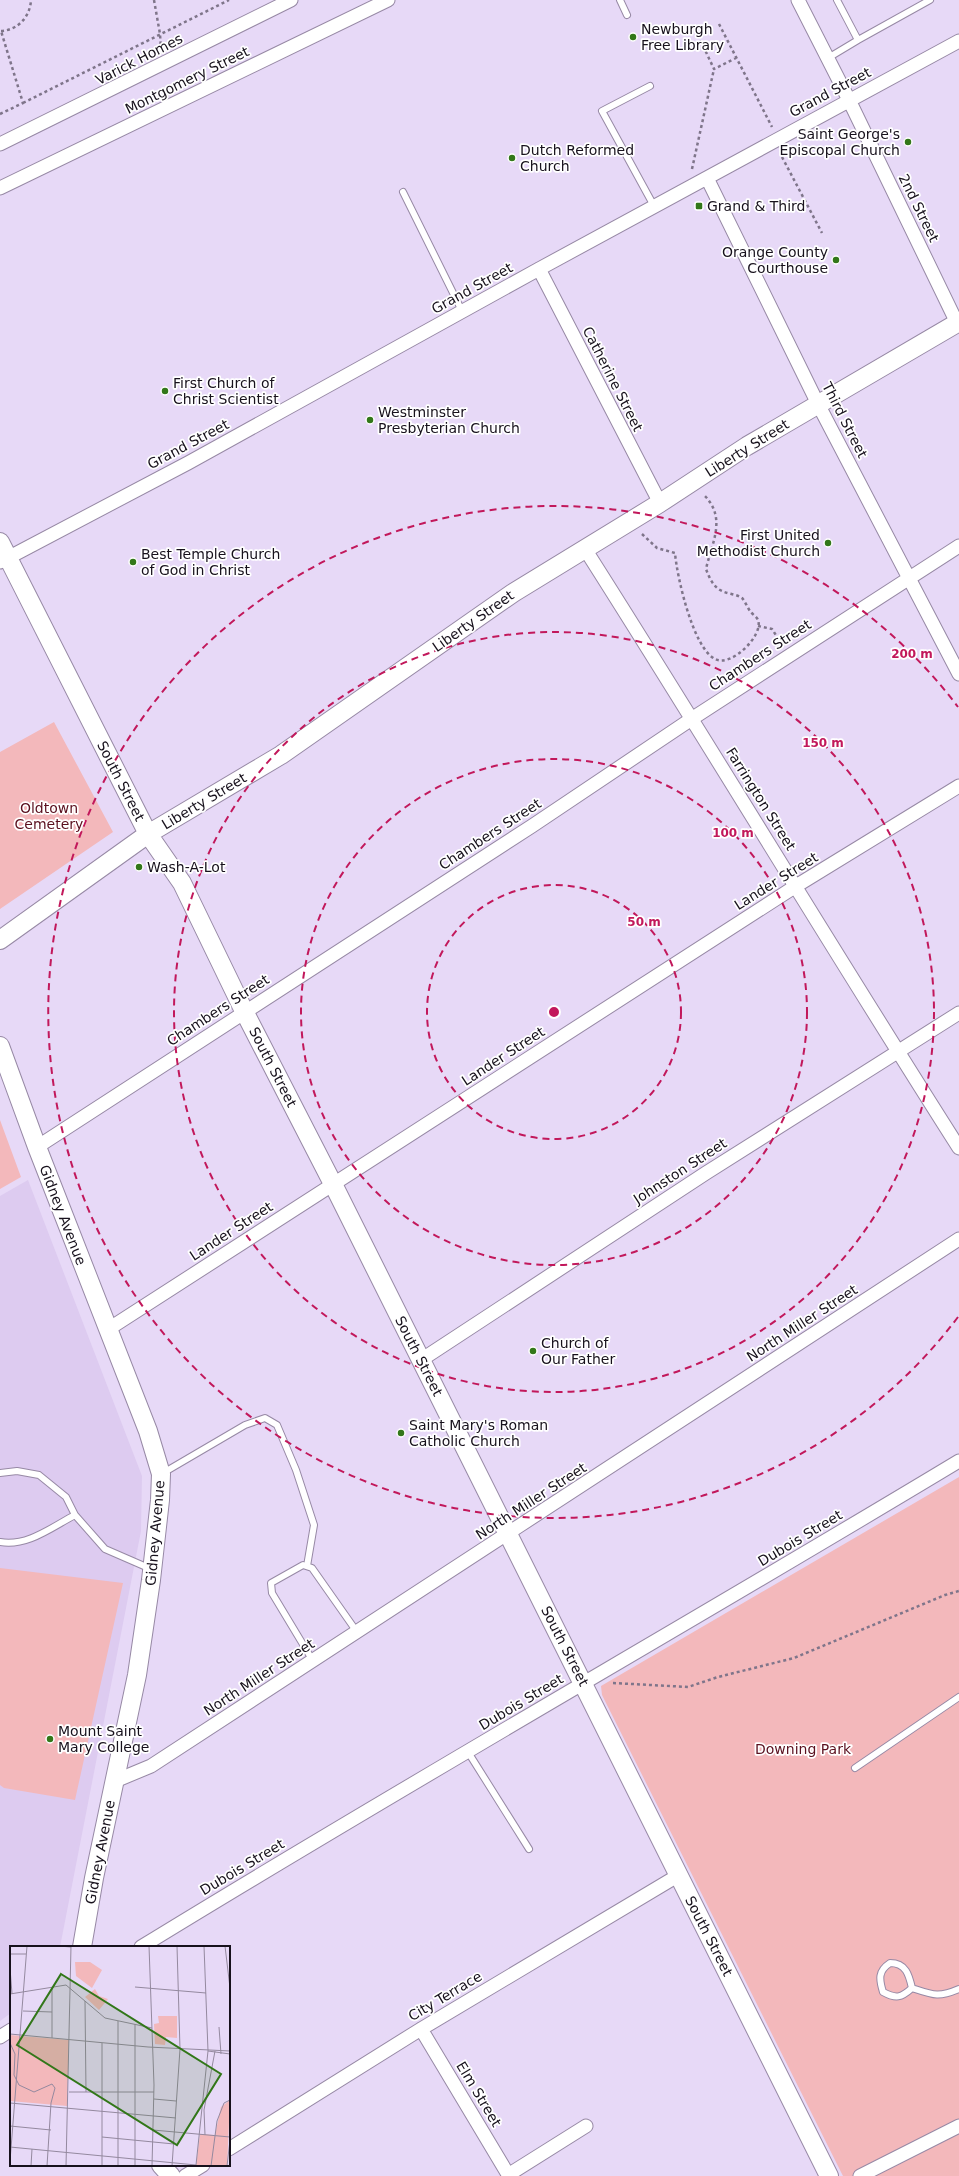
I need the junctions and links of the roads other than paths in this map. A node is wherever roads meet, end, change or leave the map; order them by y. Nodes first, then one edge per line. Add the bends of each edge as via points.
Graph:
1 (291, 0) edge
2 (388, 0) edge
3 (620, 0) edge
4 (798, 0) edge
5 (837, 0) edge
6 (930, 0) edge
7 (628, 15) dead end
8 (858, 40) junction
9 (959, 41) edge
10 (828, 58) junction
11 (650, 86) dead end
12 (849, 100) junction
13 (0, 144) edge
14 (707, 178) junction
15 (0, 188) edge
16 (403, 192) dead end
17 (654, 206) junction
18 (539, 269) junction
19 (462, 312) junction
20 (958, 322) edge
21 (818, 404) junction
22 (660, 503) junction
23 (959, 546) edge
24 (585, 549) junction
25 (3, 554) edge
26 (909, 578) junction
27 (959, 674) edge
28 (693, 718) junction
29 (959, 786) edge
30 (148, 834) junction
31 (796, 886) junction
32 (0, 940) edge
33 (244, 1011) junction
34 (959, 1014) edge
35 (0, 1046) edge
36 (898, 1052) junction
37 (37, 1147) junction
38 (959, 1148) edge
39 (333, 1184) junction
40 (959, 1239) edge
41 (107, 1330) junction
42 (421, 1360) junction
43 (959, 1461) edge
44 (0, 1474) edge
45 (161, 1474) junction
46 (75, 1515) junction
47 (508, 1534) junction
48 (0, 1542) edge
49 (307, 1566) junction
50 (152, 1570) junction
51 (357, 1632) junction
52 (314, 1660) junction
53 (583, 1683) junction
54 (959, 1698) edge
55 (468, 1752) junction
56 (855, 1768) dead end
57 (115, 1781) junction
58 (529, 1849) dead end
59 (679, 1875) junction
60 (82, 1946) edge
61 (143, 1946) edge
62 (912, 1988) junction
63 (959, 1989) edge
64 (421, 2029) junction
65 (10, 2031) edge
66 (0, 2037) edge
67 (586, 2126) dead end
68 (959, 2126) edge
69 (230, 2148) edge
70 (162, 2166) edge
71 (201, 2166) edge
72 (509, 2175) edge
73 (862, 2175) edge
74 (171, 2176) edge
75 (185, 2176) edge
76 (829, 2176) edge

1 - 13 street, Varick Homes
2 - 15 street, Montgomery Street
3 - 7 lane
4 - 10 street, 2nd Street
5 - 8 lane
6 - 8 lane
8 - 10 lane
9 - 12 street, Grand Street
10 - 12 street, 2nd Street
11 - 17 lane via 602,111
12 - 14 street, Grand Street
12 - 20 street, 2nd Street
14 - 17 street, Grand Street
14 - 21 street, Third Street
16 - 19 lane
17 - 18 street, Grand Street
18 - 19 street, Grand Street
18 - 22 street, Catherine Street
19 - 25 street, Grand Street via 188,463
20 - 21 street, Liberty Street
21 - 22 street, Liberty Street via 747,446
21 - 26 street, Third Street
22 - 24 street, Liberty Street
23 - 26 street, Chambers Street
24 - 28 street, Farrington Street
24 - 30 street, Liberty Street via 513,593 281,755
25 - 30 street, South Street
26 - 27 street, Third Street
26 - 28 street, Chambers Street
28 - 31 street, Farrington Street
28 - 33 street, Chambers Street via 532,826
29 - 31 street, Lander Street
30 - 32 street, Liberty Street
30 - 33 street, South Street via 182,883
31 - 36 street, Farrington Street
31 - 39 street, Lander Street
33 - 37 street, Chambers Street
33 - 39 street, South Street
34 - 36 street, Johnston Street
35 - 37 street, Gidney Avenue
36 - 38 street, Farrington Street
36 - 42 street, Johnston Street via 699,1178
37 - 41 street, Gidney Avenue
39 - 41 street, Lander Street
39 - 42 street, South Street
40 - 47 street, North Miller Street
41 - 45 street, Gidney Avenue via 148,1431
42 - 47 street, South Street
43 - 53 street, Dubois Street via 758,1582
44 - 46 lane via 17,1471 39,1475 66,1497
45 - 49 lane via 245,1425 264,1418 277,1425 296,1470 314,1525
45 - 50 street, Gidney Avenue
46 - 48 lane via 26,1541 12,1544
46 - 50 lane via 105,1549
47 - 51 street, North Miller Street
47 - 53 street, South Street
49 - 51 lane via 312,1568
49 - 52 lane via 302,1565 271,1583 272,1592
50 - 57 street, Gidney Avenue via 137,1675
51 - 52 street, North Miller Street
52 - 57 street, North Miller Street via 151,1766
53 - 55 street, Dubois Street
53 - 59 street, South Street
54 - 56 lane
55 - 58 lane
55 - 61 street, Dubois Street
57 - 60 street, Gidney Avenue
59 - 64 street, City Terrace
59 - 76 street, South Street
62 - 62 lane via 904,1967 896,1963 884,1967 879,1978 883,1992 896,1998 904,1996
62 - 63 lane via 932,1995 944,1995
64 - 69 street, City Terrace
64 - 72 street, Elm Street
65 - 66 street
67 - 72 street
68 - 73 street
70 - 74 street
71 - 75 street

